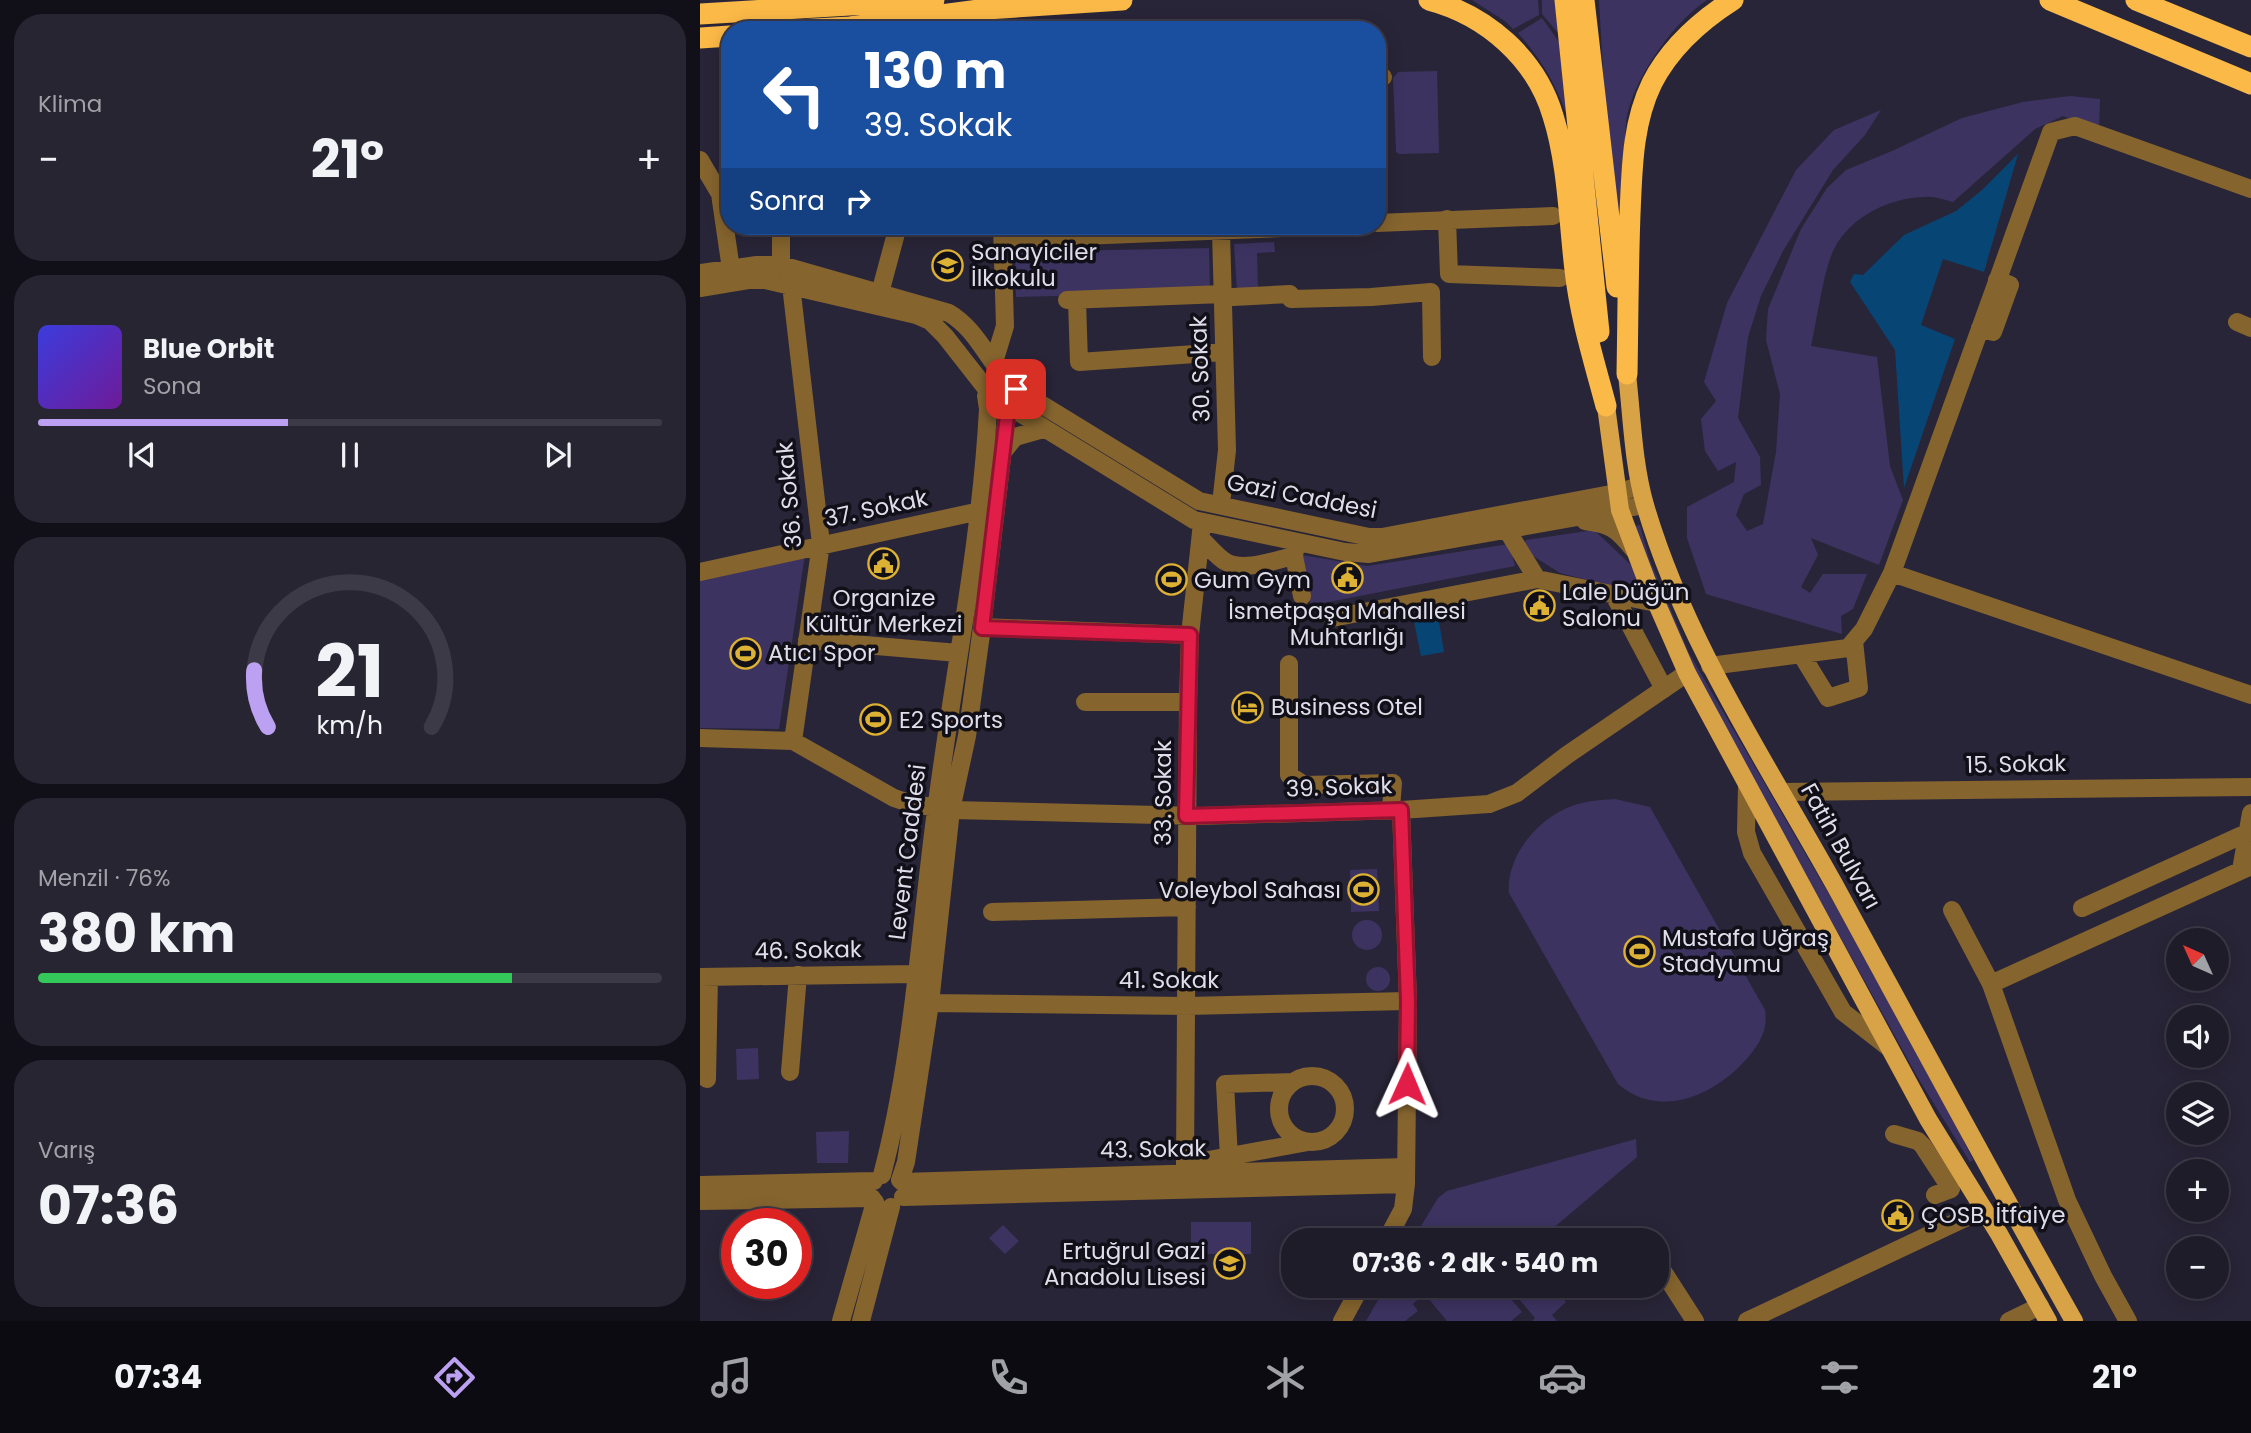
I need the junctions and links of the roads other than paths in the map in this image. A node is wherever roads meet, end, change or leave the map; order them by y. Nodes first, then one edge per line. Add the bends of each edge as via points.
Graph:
1 (739, 0) edge
2 (934, 0) edge
3 (1122, 0) edge
4 (1429, 0) edge
5 (1566, 0) edge
6 (1584, 0) edge
7 (1733, 0) edge
8 (2050, 0) edge
9 (2136, 0) edge
10 (891, 3) junction
11 (700, 14) edge
12 (895, 21) edge
13 (700, 32) edge
14 (721, 33) edge
15 (721, 35) edge
16 (700, 38) edge
17 (2251, 47) edge
18 (2251, 84) edge
19 (700, 160) edge
20 (1594, 176) junction
21 (2251, 189) edge
22 (721, 201) edge
23 (1553, 216) dead end
24 (1447, 219) junction
25 (1386, 222) edge
26 (726, 235) edge
27 (781, 235) edge
28 (896, 235) edge
29 (1003, 235) edge
30 (1228, 235) edge
31 (781, 265) junction
32 (731, 269) junction
33 (700, 274) edge
34 (1560, 278) dead end
35 (792, 285) junction
36 (700, 288) edge
37 (880, 293) junction
38 (1223, 294) junction
39 (1224, 352) junction
40 (1432, 357) dead end
41 (996, 366) junction
42 (1627, 373) junction
43 (1016, 389) junction
44 (988, 392) junction
45 (1606, 406) junction
46 (1008, 407) junction
47 (1043, 429) junction
48 (1002, 453) junction
49 (1640, 486) junction
50 (1618, 502) junction
51 (1221, 505) junction
52 (1645, 505) junction
53 (980, 511) junction
54 (1564, 518) junction
55 (1507, 530) junction
56 (1201, 531) junction
57 (821, 544) junction
58 (1296, 549) junction
59 (1636, 553) junction
60 (700, 572) edge
61 (1892, 573) junction
62 (1537, 579) junction
63 (1614, 595) junction
64 (1302, 596) dead end
65 (1656, 603) junction
66 (1332, 618) dead end
67 (982, 628) junction
68 (1190, 635) junction
69 (807, 640) junction
70 (1854, 640) junction
71 (958, 653) junction
72 (1801, 654) junction
73 (1289, 664) dead end
74 (1710, 666) junction
75 (1687, 673) junction
76 (1664, 689) junction
77 (2251, 695) edge
78 (1085, 702) dead end
79 (1188, 702) junction
80 (700, 738) edge
81 (793, 741) junction
82 (1747, 785) junction
83 (2251, 787) edge
84 (1782, 792) junction
85 (944, 808) junction
86 (1396, 809) junction
87 (2251, 813) edge
88 (1186, 816) junction
89 (2249, 832) edge
90 (2246, 868) edge
91 (1186, 907) junction
92 (2082, 908) dead end
93 (1952, 910) dead end
94 (992, 912) dead end
95 (916, 974) junction
96 (798, 975) junction
97 (704, 977) edge
98 (1991, 984) junction
99 (1408, 1001) junction
100 (930, 1003) junction
101 (1187, 1006) junction
102 (1888, 1047) junction
103 (790, 1072) dead end
104 (708, 1079) dead end
105 (1293, 1082) junction
106 (1894, 1134) dead end
107 (1308, 1142) junction
108 (1229, 1157) junction
109 (1988, 1169) junction
110 (1184, 1176) junction
111 (1406, 1176) junction
112 (700, 1185) edge
113 (1951, 1188) junction
114 (887, 1190) junction
115 (700, 1201) edge
116 (1984, 1209) junction
117 (1392, 1228) edge
118 (1669, 1281) edge
119 (1354, 1298) edge
120 (2044, 1317) edge
121 (841, 1321) edge
122 (861, 1321) edge
123 (1342, 1321) edge
124 (1695, 1321) edge
125 (1747, 1321) edge
126 (2009, 1321) edge
127 (2074, 1321) edge
128 (2128, 1321) edge

1 - 10 highway
2 - 10 highway
3 - 12 highway via 986,9
4 - 45 highway via 1470,15 1498,34 1523,60 1550,106 1570,214 1578,291
5 - 20 highway
6 - 20 highway
7 - 42 highway via 1703,21 1671,54 1652,84 1639,119 1632,177
8 - 18 highway
9 - 17 highway
10 - 11 highway
13 - 14 highway
15 - 16 highway
19 - 22 street
20 - 42 highway
20 - 45 highway
21 - 61 street via 2075,126 2051,132
23 - 24 street
24 - 25 street
24 - 34 street via 1449,274
26 - 32 street
27 - 31 street
28 - 37 street
29 - 41 street, Levent Caddesi via 1005,326
30 - 38 street, 30. Sokak
31 - 32 street, Gazi Caddesi
31 - 37 street, Gazi Caddesi
32 - 33 street, Gazi Caddesi
35 - 36 street via 758,279
35 - 44 street via 930,321
35 - 57 street, 36. Sokak
37 - 41 street, Gazi Caddesi via 949,313
38 - 39 street, 30. Sokak
38 - 39 street via 1072,300 1079,362
38 - 40 street via 1290,294 1291,299 1431,292
39 - 51 street, 30. Sokak via 1227,450
41 - 43 street, Gazi Caddesi
41 - 44 street, Levent Caddesi
42 - 49 main road, Fatih Bulvarı
43 - 46 street, Levent Caddesi
43 - 51 street, Gazi Caddesi via 1192,498
44 - 46 street
44 - 53 street, Levent Caddesi
45 - 50 main road
46 - 47 street
46 - 48 street, Levent Caddesi
47 - 48 street via 1015,438
47 - 56 street via 1176,510
48 - 67 street, Levent Caddesi
49 - 50 street, Gazi Caddesi
49 - 52 main road, Fatih Bulvarı
50 - 51 street, Gazi Caddesi via 1381,537
50 - 52 street
50 - 54 street
50 - 59 main road
52 - 74 main road, Fatih Bulvarı via 1666,571
53 - 57 street, 37. Sokak
53 - 71 street, Levent Caddesi
54 - 55 street
54 - 59 street via 1605,523
55 - 58 street via 1369,554
55 - 62 street
56 - 58 street
56 - 58 street via 1223,560 1234,565 1249,565
56 - 68 street, 33. Sokak
57 - 60 street, 37. Sokak
57 - 69 street, 36. Sokak
58 - 64 street
59 - 65 main road
61 - 70 street
61 - 77 street
62 - 63 street
62 - 66 street
63 - 65 street
63 - 76 street
65 - 75 main road
67 - 68 street
67 - 85 street, Levent Caddesi via 967,736
68 - 79 street, 33. Sokak
69 - 71 street
69 - 81 street, 36. Sokak
70 - 72 street via 1849,648
70 - 72 street via 1859,688 1828,698
71 - 85 street, Levent Caddesi
72 - 74 street
73 - 86 street via 1289,775 1304,785 1394,783
74 - 84 main road, Fatih Bulvarı
75 - 76 street, 39. Sokak
75 - 82 main road
76 - 86 street, 39. Sokak via 1517,793 1489,804
78 - 79 street
79 - 88 street, 33. Sokak
80 - 81 street, 39. Sokak
81 - 85 street, 39. Sokak via 894,798
82 - 102 main road
82 - 102 street via 1746,832 1752,853 1843,1012
83 - 84 street, 15. Sokak
84 - 109 main road, Fatih Bulvarı
85 - 88 street, 39. Sokak
85 - 95 street, Levent Caddesi
85 - 100 street, Levent Caddesi
86 - 88 street, 39. Sokak
86 - 99 street
87 - 89 street
88 - 91 street, 33. Sokak
89 - 90 street
89 - 92 street
90 - 98 street
91 - 94 street
91 - 101 street, 33. Sokak
93 - 98 street
95 - 96 street, 46. Sokak
95 - 114 street, Levent Caddesi
96 - 97 street, 46. Sokak
96 - 103 street
97 - 104 street
98 - 128 street via 2067,1200
99 - 101 street, 41. Sokak
99 - 111 street
100 - 101 street, 41. Sokak
100 - 114 street, Levent Caddesi via 906,1162
101 - 110 street, 33. Sokak
102 - 113 main road via 1928,1119
105 - 107 street via 1280,1100 1281,1122 1297,1139
105 - 107 street via 1315,1076 1326,1079 1342,1096 1345,1107 1330,1136
105 - 108 street via 1225,1084
106 - 113 street via 1918,1141
107 - 108 street
108 - 110 street
109 - 113 street
109 - 127 main road, Fatih Bulvarı
110 - 111 street, 43. Sokak
110 - 114 street, 43. Sokak
111 - 117 street via 1403,1209
112 - 114 street
113 - 116 main road
114 - 115 street
114 - 121 street, Levent Caddesi
114 - 122 street
116 - 120 main road
116 - 125 street
118 - 124 street
119 - 123 street
120 - 126 street

